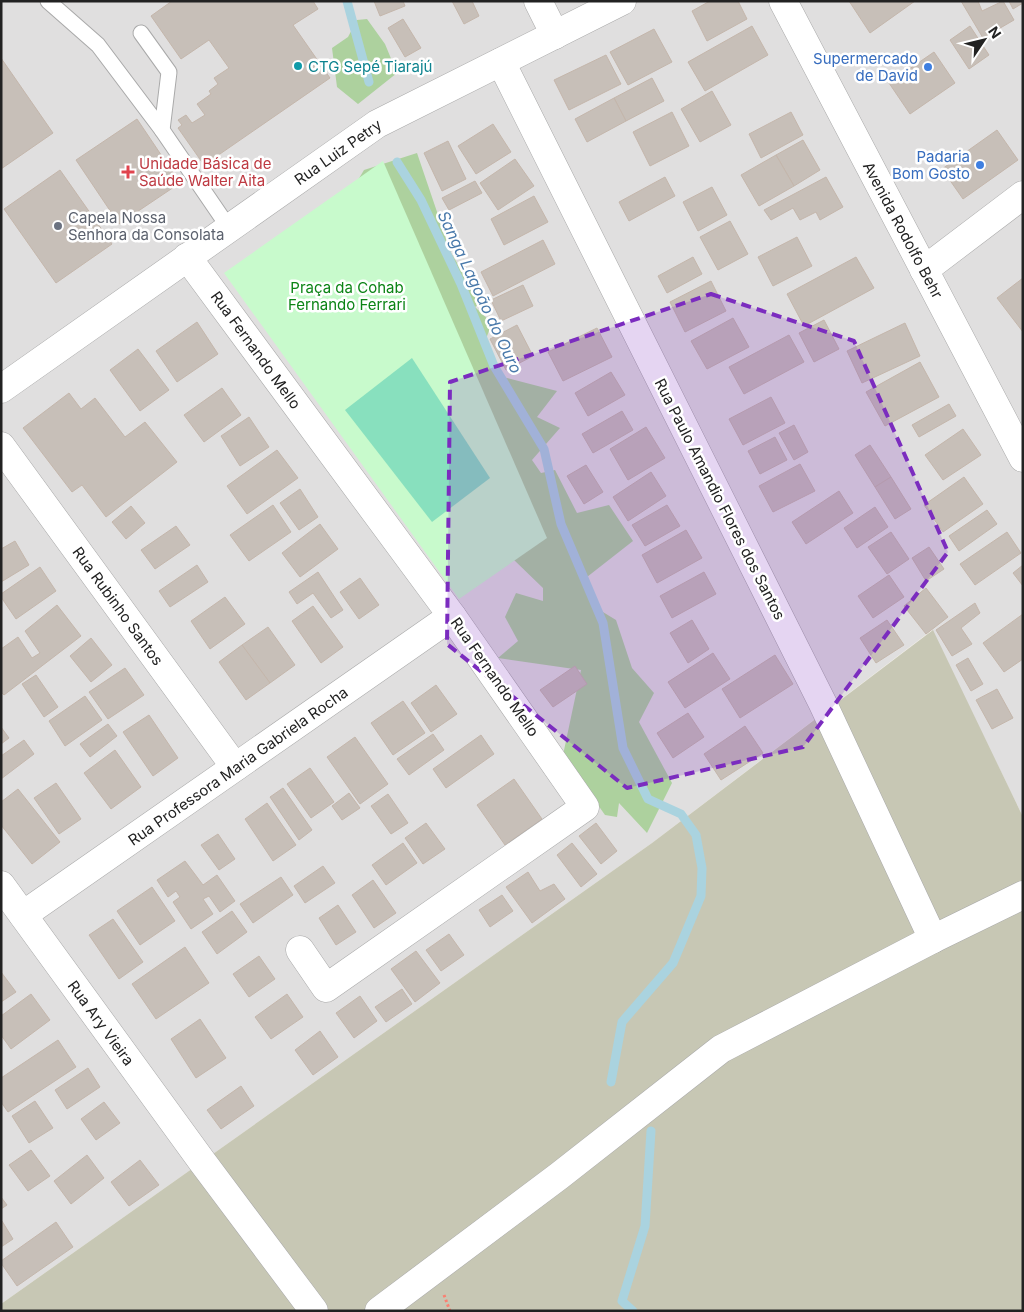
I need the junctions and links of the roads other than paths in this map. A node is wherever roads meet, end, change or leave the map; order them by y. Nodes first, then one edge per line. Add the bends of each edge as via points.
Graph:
1 (48, 1) edge
2 (538, 1) edge
3 (622, 1) edge
4 (784, 2) edge
5 (140, 34) dead end
6 (555, 35) junction
7 (501, 62) junction
8 (162, 130) junction
9 (1023, 194) edge
10 (229, 228) junction
11 (188, 258) junction
12 (924, 270) junction
13 (1, 389) edge
14 (1, 446) edge
15 (1023, 458) edge
16 (452, 616) junction
17 (235, 767) junction
18 (1, 885) edge
19 (1023, 895) edge
20 (23, 915) junction
21 (933, 939) junction
22 (300, 950) dead end
23 (314, 1311) edge
24 (380, 1311) edge

1 - 8 lane via 98,45
2 - 6 street
3 - 6 street, Rua Luiz Petry
4 - 12 street, Avenida Rodolfo Behr
5 - 8 lane via 169,72
6 - 7 street, Rua Luiz Petry
7 - 10 street, Rua Luiz Petry via 377,124
7 - 21 street, Rua Paulo Amandio Flores dos Santos via 823,704
8 - 10 lane
9 - 12 street
10 - 11 street, Rua Luiz Petry
11 - 13 street, Rua Luiz Petry
11 - 16 street, Rua Fernando Mello
12 - 15 street, Avenida Rodolfo Behr
14 - 17 street, Rua Rubinho Santos
16 - 17 street, Rua Professora Maria Gabriela Rocha
16 - 22 street, Rua Fernando Mello via 585,807 326,988
17 - 20 street, Rua Professora Maria Gabriela Rocha
18 - 20 street, Rua Ary Vieira
19 - 21 street
20 - 23 street, Rua Ary Vieira
21 - 24 street via 721,1049 560,1176

